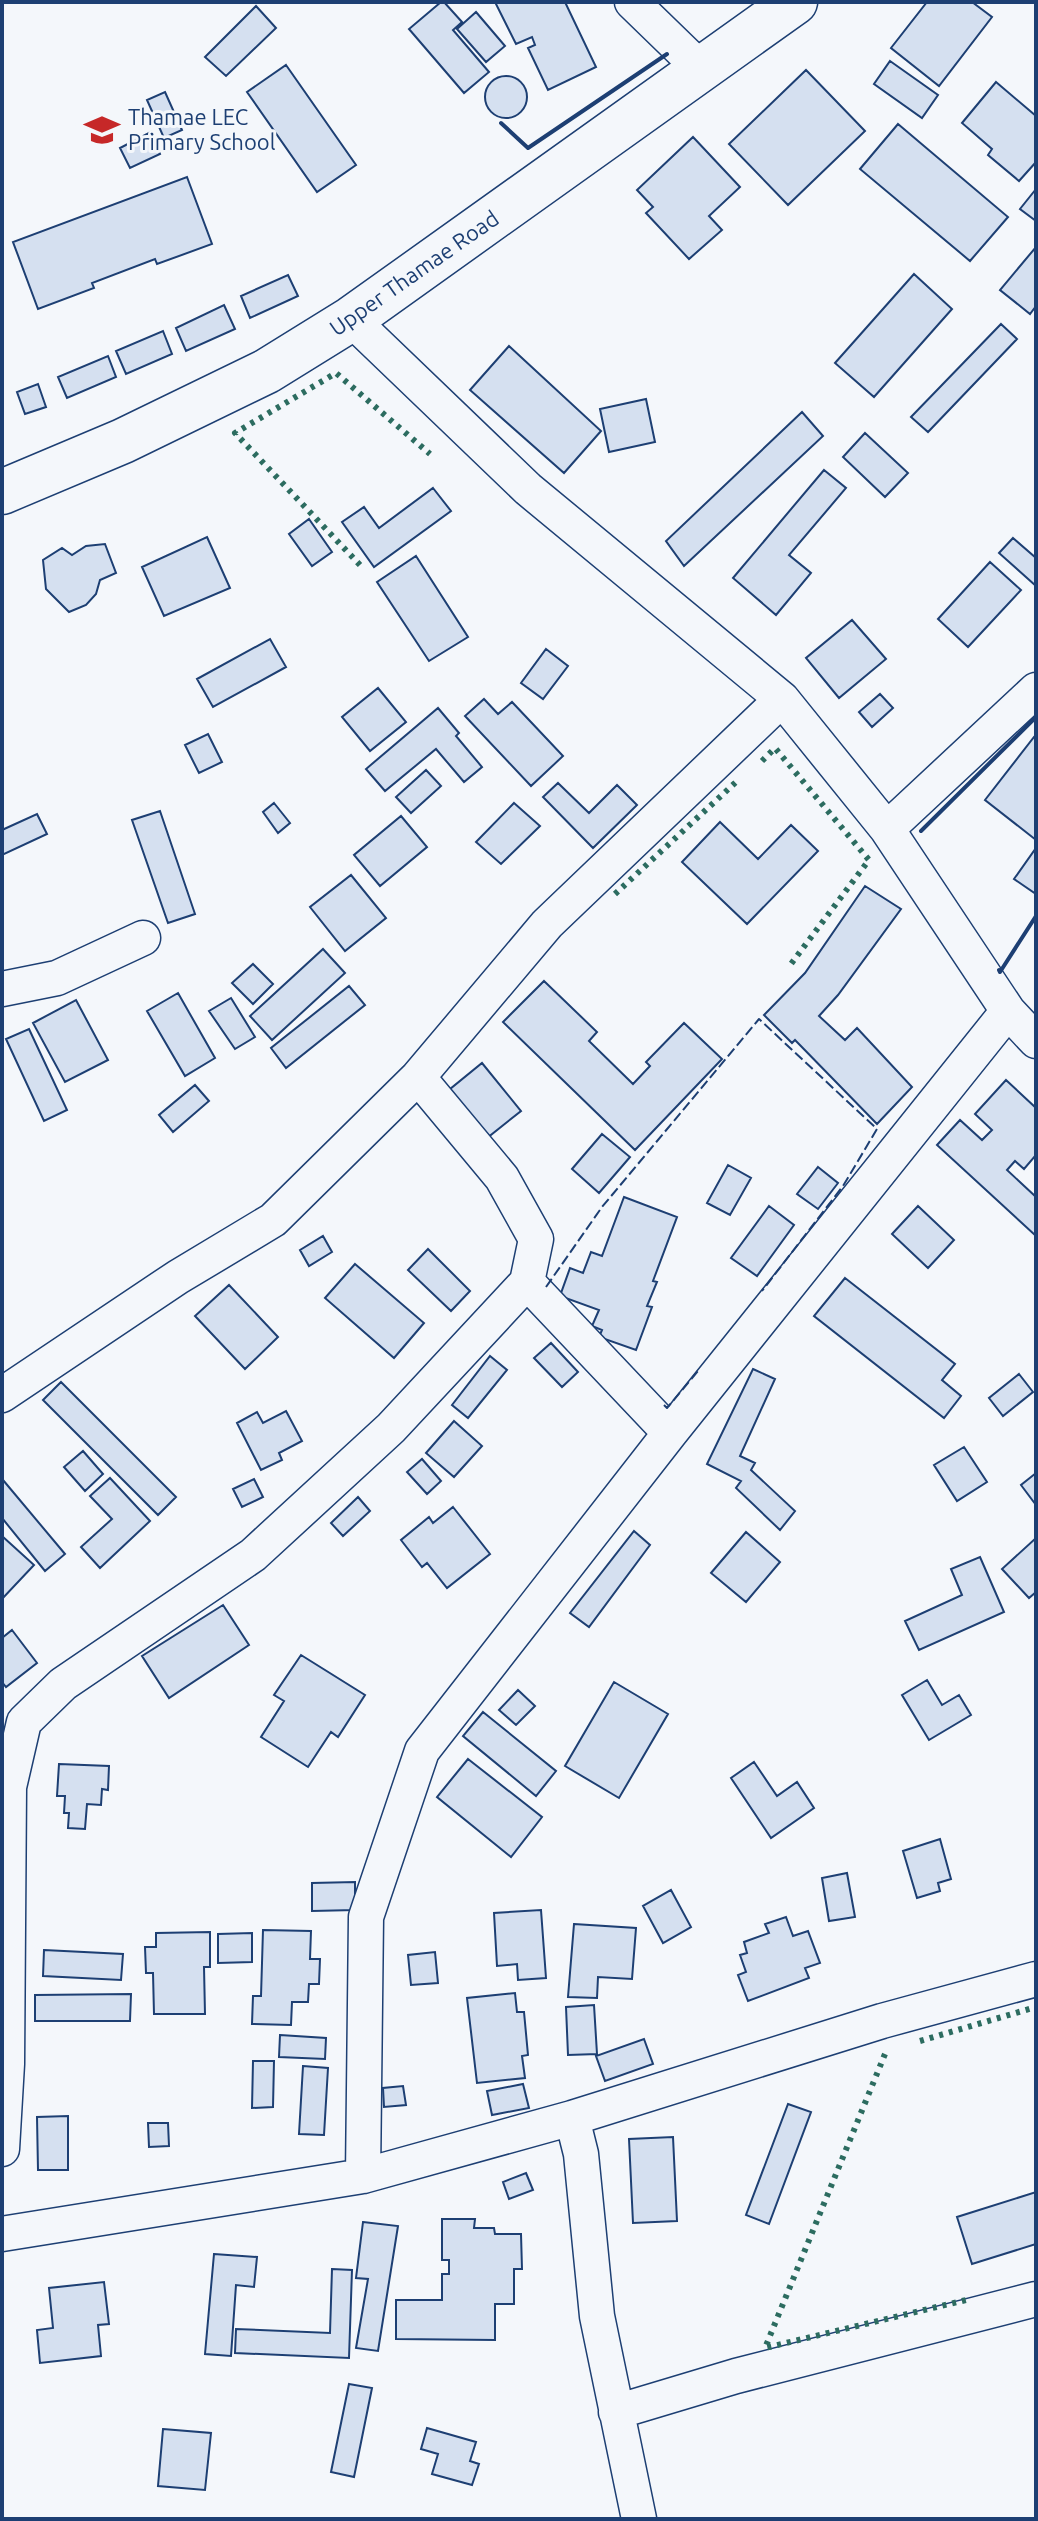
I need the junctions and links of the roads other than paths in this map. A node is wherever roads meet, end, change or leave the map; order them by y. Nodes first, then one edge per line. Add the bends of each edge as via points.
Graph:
1 (632, 2) edge
2 (795, 2) edge
3 (701, 69) junction
4 (351, 319) junction
5 (2, 492) edge
6 (1036, 690) edge
7 (782, 699) junction
8 (887, 829) junction
9 (143, 938) dead end
10 (2, 989) edge
11 (1008, 1011) junction
12 (1036, 1041) edge
13 (418, 1077) junction
14 (527, 1282) junction
15 (2, 1395) edge
16 (670, 1433) junction
17 (1036, 1979) edge
18 (572, 2118) junction
19 (2, 2149) edge
20 (363, 2176) junction
21 (2, 2234) edge
22 (1036, 2299) edge
23 (616, 2412) junction
24 (639, 2519) edge

1 - 3 street
2 - 3 street, Upper Thamae Road
3 - 4 street, Upper Thamae Road
4 - 5 street, Upper Thamae Road via 267,371
4 - 7 street via 528,489
6 - 8 street
7 - 8 street
7 - 13 street via 547,924
8 - 11 street
9 - 10 street via 57,978
11 - 12 street
11 - 16 street
13 - 14 street via 502,1178 536,1239
13 - 15 street via 273,1220
14 - 16 street
14 - 19 street via 391,1428 253,1555 63,1684 24,1722 9,1787
16 - 20 street via 422,1751 366,1917
17 - 18 street
18 - 20 street
18 - 23 street via 581,2154 597,2316
20 - 21 street
22 - 23 street
23 - 24 street

